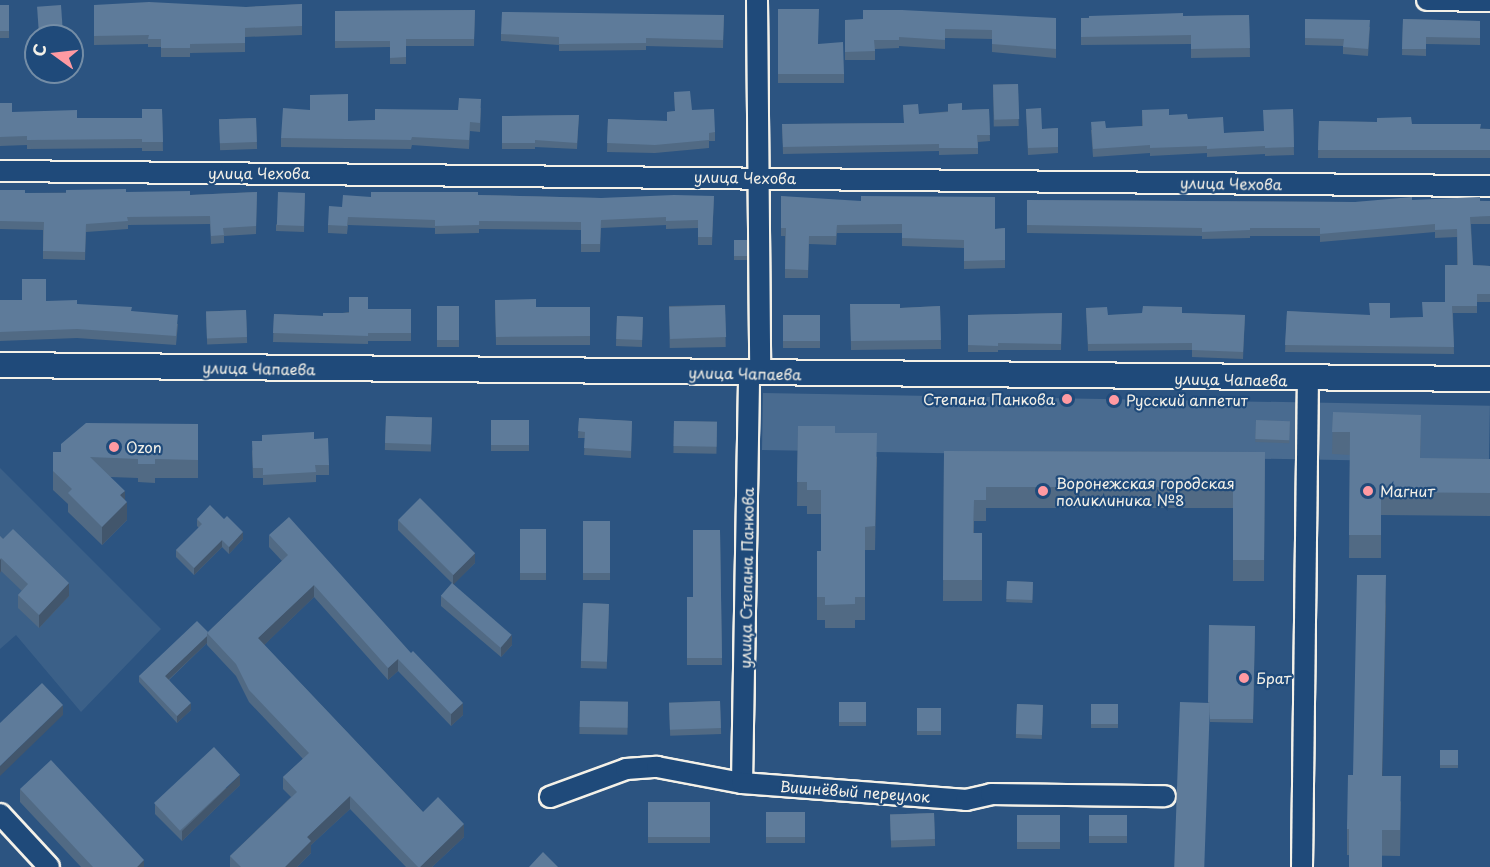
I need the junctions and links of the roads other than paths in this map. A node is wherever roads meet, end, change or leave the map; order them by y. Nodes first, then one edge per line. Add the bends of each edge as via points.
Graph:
1 (757, 0) edge
2 (1427, 0) edge
3 (1490, 1) edge
4 (0, 171) edge
5 (758, 177) junction
6 (1490, 186) edge
7 (0, 365) edge
8 (755, 373) junction
9 (1308, 380) junction
10 (1490, 380) edge
11 (742, 783) junction
12 (1166, 796) dead end
13 (550, 797) dead end
14 (0, 814) edge
15 (49, 867) edge
16 (1302, 867) edge

1 - 5 street, улица Степана Панкова
2 - 3 street
4 - 5 street, улица Чехова
5 - 6 street, улица Чехова
5 - 8 street, улица Степана Панкова
7 - 8 street, улица Чапаева
8 - 9 street, улица Чапаева
8 - 11 street, улица Степана Панкова
9 - 10 street, улица Чапаева
9 - 16 street
11 - 12 street, Вишнёвый переулок via 966,800 991,794
11 - 13 street, Вишнёвый переулок via 657,767 626,769
14 - 15 street

